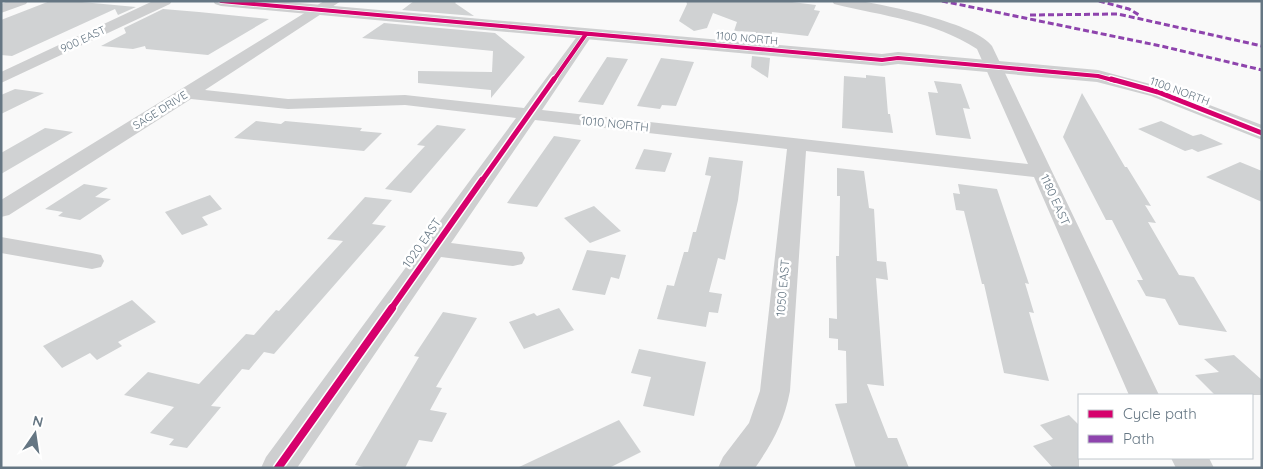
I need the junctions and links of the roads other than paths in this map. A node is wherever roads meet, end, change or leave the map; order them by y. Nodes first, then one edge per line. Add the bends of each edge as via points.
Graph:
1 (21, 1) edge
2 (166, 1) edge
3 (222, 1) edge
4 (839, 1) edge
5 (327, 6) edge
6 (1, 9) edge
7 (586, 34) junction
8 (998, 72) junction
9 (1, 78) edge
10 (187, 93) junction
11 (528, 114) junction
12 (1262, 133) edge
13 (797, 144) junction
14 (1262, 145) edge
15 (1043, 172) junction
16 (1, 210) edge
17 (1, 245) edge
18 (432, 248) junction
19 (513, 258) dead end
20 (92, 261) dead end
21 (1144, 394) edge
22 (278, 468) edge
23 (735, 468) edge

1 - 6 street
2 - 9 street, 900 EAST
3 - 5 street, 1100 NORTH
4 - 8 street, 1180 EAST via 945,26 974,38 984,46
5 - 7 street, 1100 NORTH
5 - 10 street, SAGE DRIVE
7 - 8 street, 1100 NORTH via 882,60 900,68
7 - 11 street, 1020 EAST
8 - 12 street, 1100 NORTH via 1098,76 1158,92
8 - 14 street, 1100 NORTH via 1097,86 1152,101
8 - 15 street, 1180 EAST
10 - 11 street, 1010 NORTH via 288,104 405,100
10 - 16 street, SAGE DRIVE
11 - 13 street, 1010 NORTH
11 - 18 street, 1020 EAST
13 - 15 street, 1010 NORTH
13 - 23 street, 1050 EAST via 775,392 762,431
15 - 21 street, 1180 EAST
17 - 20 street
18 - 19 street
18 - 22 street, 1020 EAST

